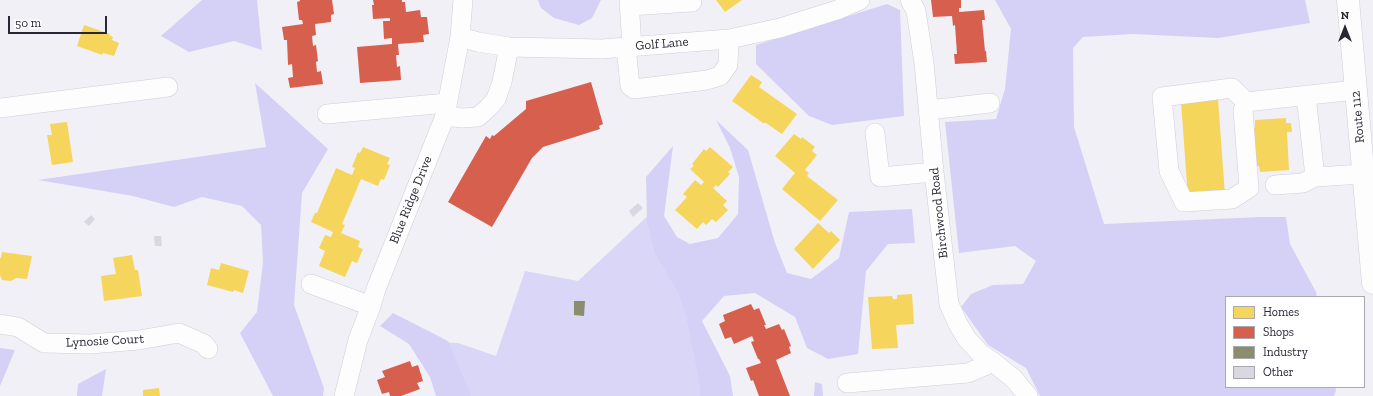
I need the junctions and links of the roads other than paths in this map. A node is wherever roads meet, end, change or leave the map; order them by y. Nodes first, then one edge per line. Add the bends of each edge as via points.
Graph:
1 (463, 0) edge
2 (860, 0) edge
3 (910, 0) edge
4 (1348, 0) edge
5 (692, 2) dead end
6 (629, 3) edge
7 (460, 37) junction
8 (729, 38) junction
9 (508, 47) junction
10 (629, 47) junction
11 (168, 87) dead end
12 (1356, 90) junction
13 (1306, 95) junction
14 (1246, 102) junction
15 (990, 103) dead end
16 (0, 108) edge
17 (446, 109) junction
18 (929, 110) junction
19 (327, 114) dead end
20 (875, 134) dead end
21 (1367, 152) edge
22 (934, 172) junction
23 (1363, 174) junction
24 (1315, 177) junction
25 (1275, 185) dead end
26 (1372, 256) edge
27 (1373, 282) edge
28 (311, 284) dead end
29 (371, 306) junction
30 (0, 324) edge
31 (208, 350) dead end
32 (993, 362) junction
33 (847, 383) dead end
34 (344, 396) edge
35 (1028, 396) edge

1 - 7 street, Blue Ridge Drive
2 - 8 street, Golf Lane via 780,28
3 - 18 street, Birchwood Road via 916,11
4 - 12 main road, Route 112
5 - 6 street
6 - 10 street
7 - 9 street, Golf Lane
7 - 17 street, Blue Ridge Drive
8 - 10 street, Golf Lane
8 - 10 street via 728,65 720,76 707,80 634,89 630,86
9 - 10 street, Golf Lane
9 - 17 street via 502,82 496,99 489,107 478,117 462,118
11 - 16 street
12 - 13 street
12 - 21 main road, Route 112
13 - 14 street
13 - 24 street
14 - 14 street via 1232,88 1162,97 1170,171 1184,202 1232,199 1249,188 1243,110
15 - 18 street
17 - 19 street
17 - 29 street, Blue Ridge Drive
18 - 22 street, Birchwood Road
20 - 22 street via 880,177
21 - 23 main road, Route 112
22 - 32 street, Birchwood Road via 949,304 967,339
23 - 24 street
23 - 26 main road, Route 112
24 - 25 street via 1303,183
26 - 27 main road, Route 112
28 - 29 street
29 - 34 street, Blue Ridge Drive via 358,340
30 - 31 street, Lynosie Court via 18,327 44,343 90,344 139,340 179,333 204,344
32 - 33 street via 968,373
32 - 35 street, Birchwood Road via 1014,379

